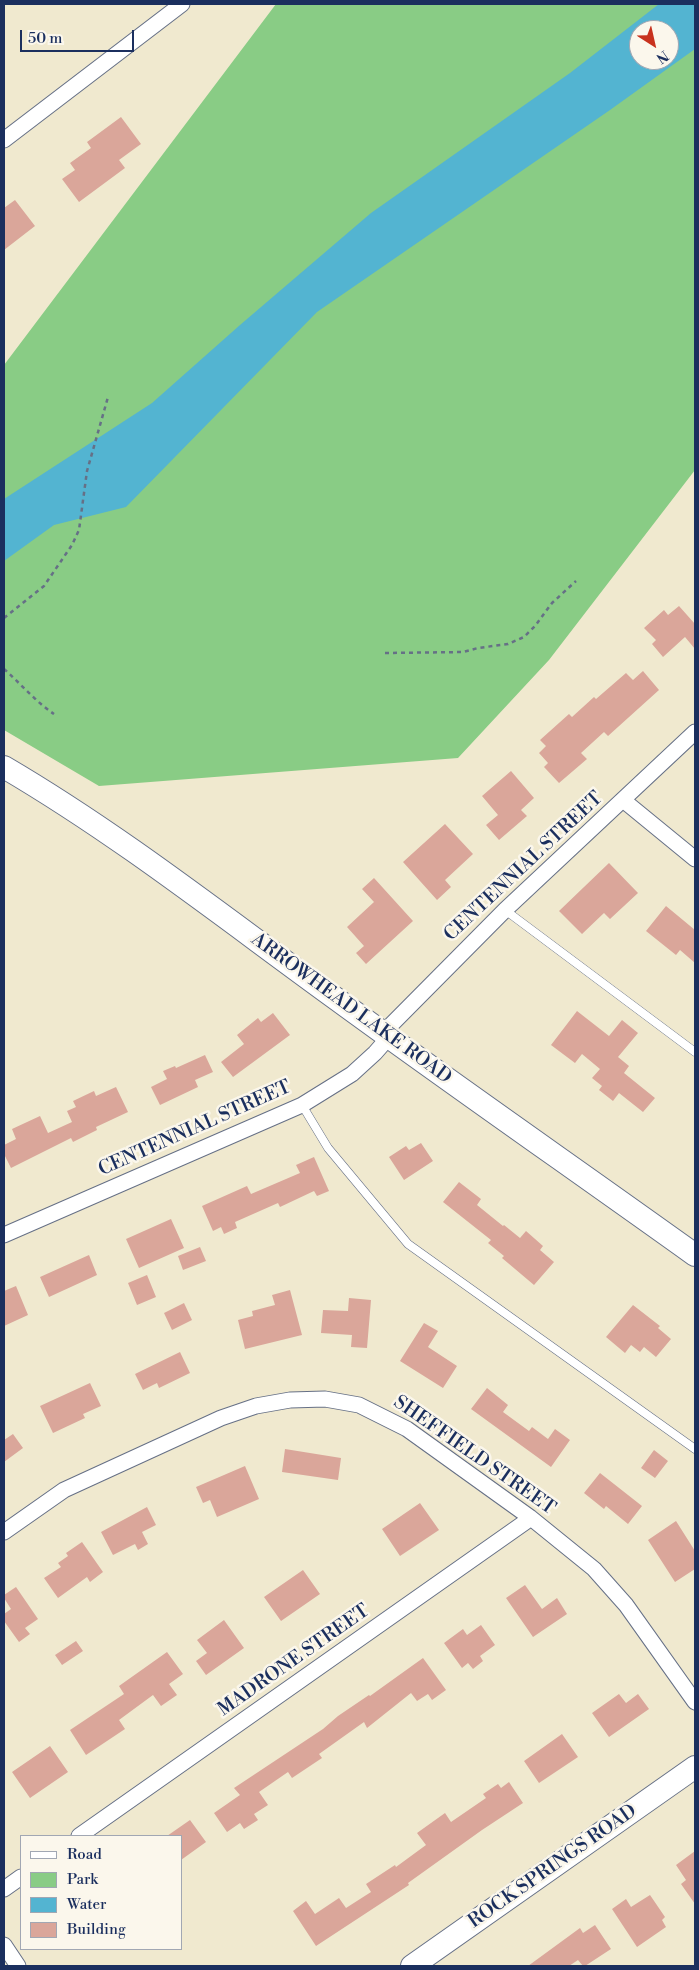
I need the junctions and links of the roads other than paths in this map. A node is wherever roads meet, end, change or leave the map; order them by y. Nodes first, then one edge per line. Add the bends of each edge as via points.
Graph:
1 (182, 4) edge
2 (4, 140) edge
3 (695, 732) edge
4 (4, 767) edge
5 (624, 800) junction
6 (695, 859) edge
7 (505, 910) junction
8 (386, 1035) junction
9 (695, 1052) edge
10 (302, 1105) junction
11 (4, 1235) edge
12 (695, 1255) edge
13 (695, 1449) edge
14 (531, 1518) junction
15 (4, 1532) edge
16 (695, 1702) edge
17 (695, 1767) edge
18 (80, 1835) edge
19 (20, 1878) edge
20 (4, 1889) edge
21 (4, 1946) edge
22 (18, 1966) edge
23 (412, 1966) edge

1 - 2 street
3 - 5 street, CENTENNIAL STREET
4 - 8 main road, ARROWHEAD LAKE ROAD via 58,799 166,874
5 - 6 street
5 - 7 street, CENTENNIAL STREET
7 - 8 street, CENTENNIAL STREET via 398,1015
7 - 9 lane
8 - 10 street, CENTENNIAL STREET via 375,1053 352,1074
8 - 12 main road, ARROWHEAD LAKE ROAD
10 - 11 street, CENTENNIAL STREET
10 - 13 lane via 328,1148 408,1244
14 - 15 street, SHEFFIELD STREET via 387,1418 359,1405 325,1400 290,1400 256,1406 221,1418 64,1490
14 - 16 street, SHEFFIELD STREET via 594,1569 626,1604
14 - 18 street, MADRONE STREET
17 - 23 main road, ROCK SPRINGS ROAD
19 - 20 street
21 - 22 street

